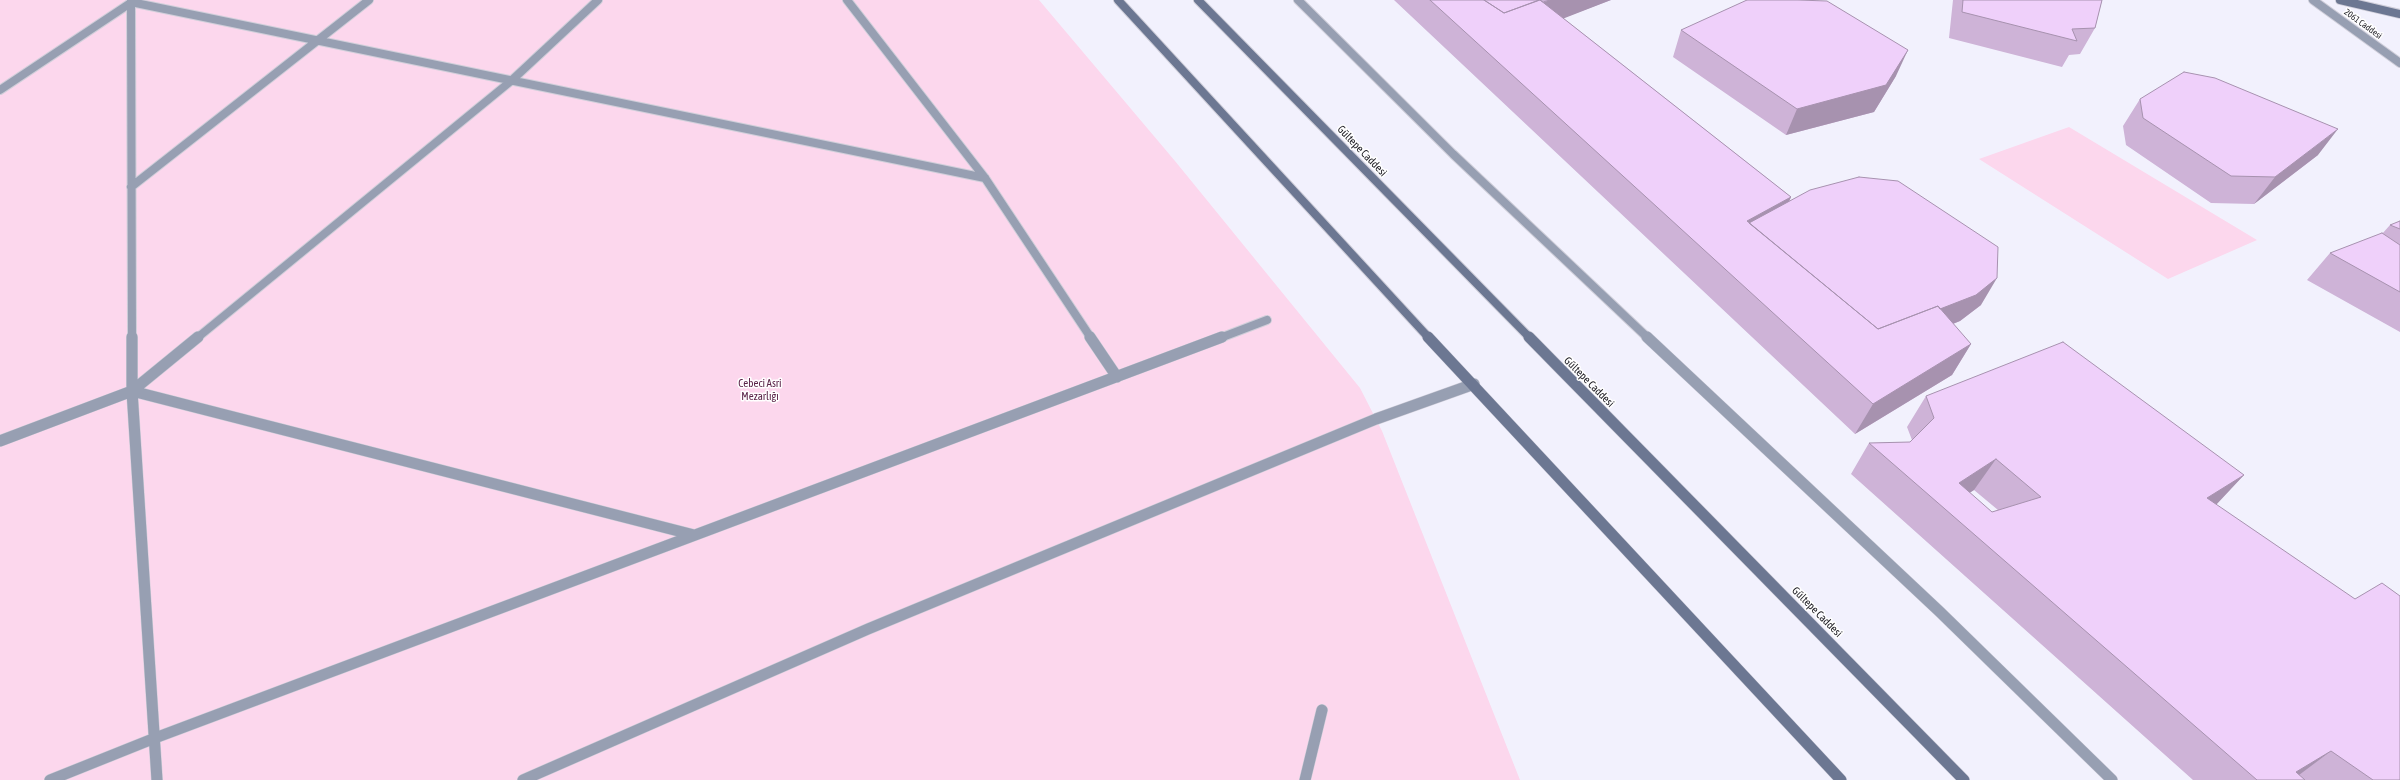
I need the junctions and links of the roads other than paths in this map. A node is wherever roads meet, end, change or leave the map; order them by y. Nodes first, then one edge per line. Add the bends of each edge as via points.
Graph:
1 (369, 0) edge
2 (598, 0) edge
3 (847, 0) edge
4 (1118, 0) edge
5 (1198, 0) edge
6 (1298, 0) edge
7 (2314, 0) edge
8 (2340, 0) edge
9 (132, 1) edge
10 (2400, 14) edge
11 (315, 40) junction
12 (2400, 63) edge
13 (511, 81) junction
14 (0, 90) edge
15 (985, 178) junction
16 (131, 187) junction
17 (1267, 320) dead end
18 (1117, 377) junction
19 (1474, 384) junction
20 (132, 391) junction
21 (0, 441) edge
22 (694, 535) junction
23 (1322, 710) dead end
24 (155, 738) junction
25 (50, 780) edge
26 (157, 780) edge
27 (523, 780) edge
28 (1305, 780) edge
29 (1841, 780) edge
30 (1964, 780) edge
31 (2112, 780) edge

1 - 11 street
2 - 13 street
3 - 15 street
4 - 19 main road
5 - 30 main road, Gültepe Caddesi
6 - 31 street via 1453,154 1940,612
7 - 12 street, 2061 Caddesi
8 - 10 main road
9 - 11 street
9 - 14 street
9 - 16 street
11 - 13 street
11 - 16 street
13 - 15 street
13 - 20 street
15 - 18 street
16 - 20 street
17 - 18 street
18 - 22 street
19 - 27 street via 1376,419 868,629
19 - 29 main road
20 - 21 street
20 - 22 street
20 - 24 street
22 - 24 street
23 - 28 street
24 - 25 street
24 - 26 street

